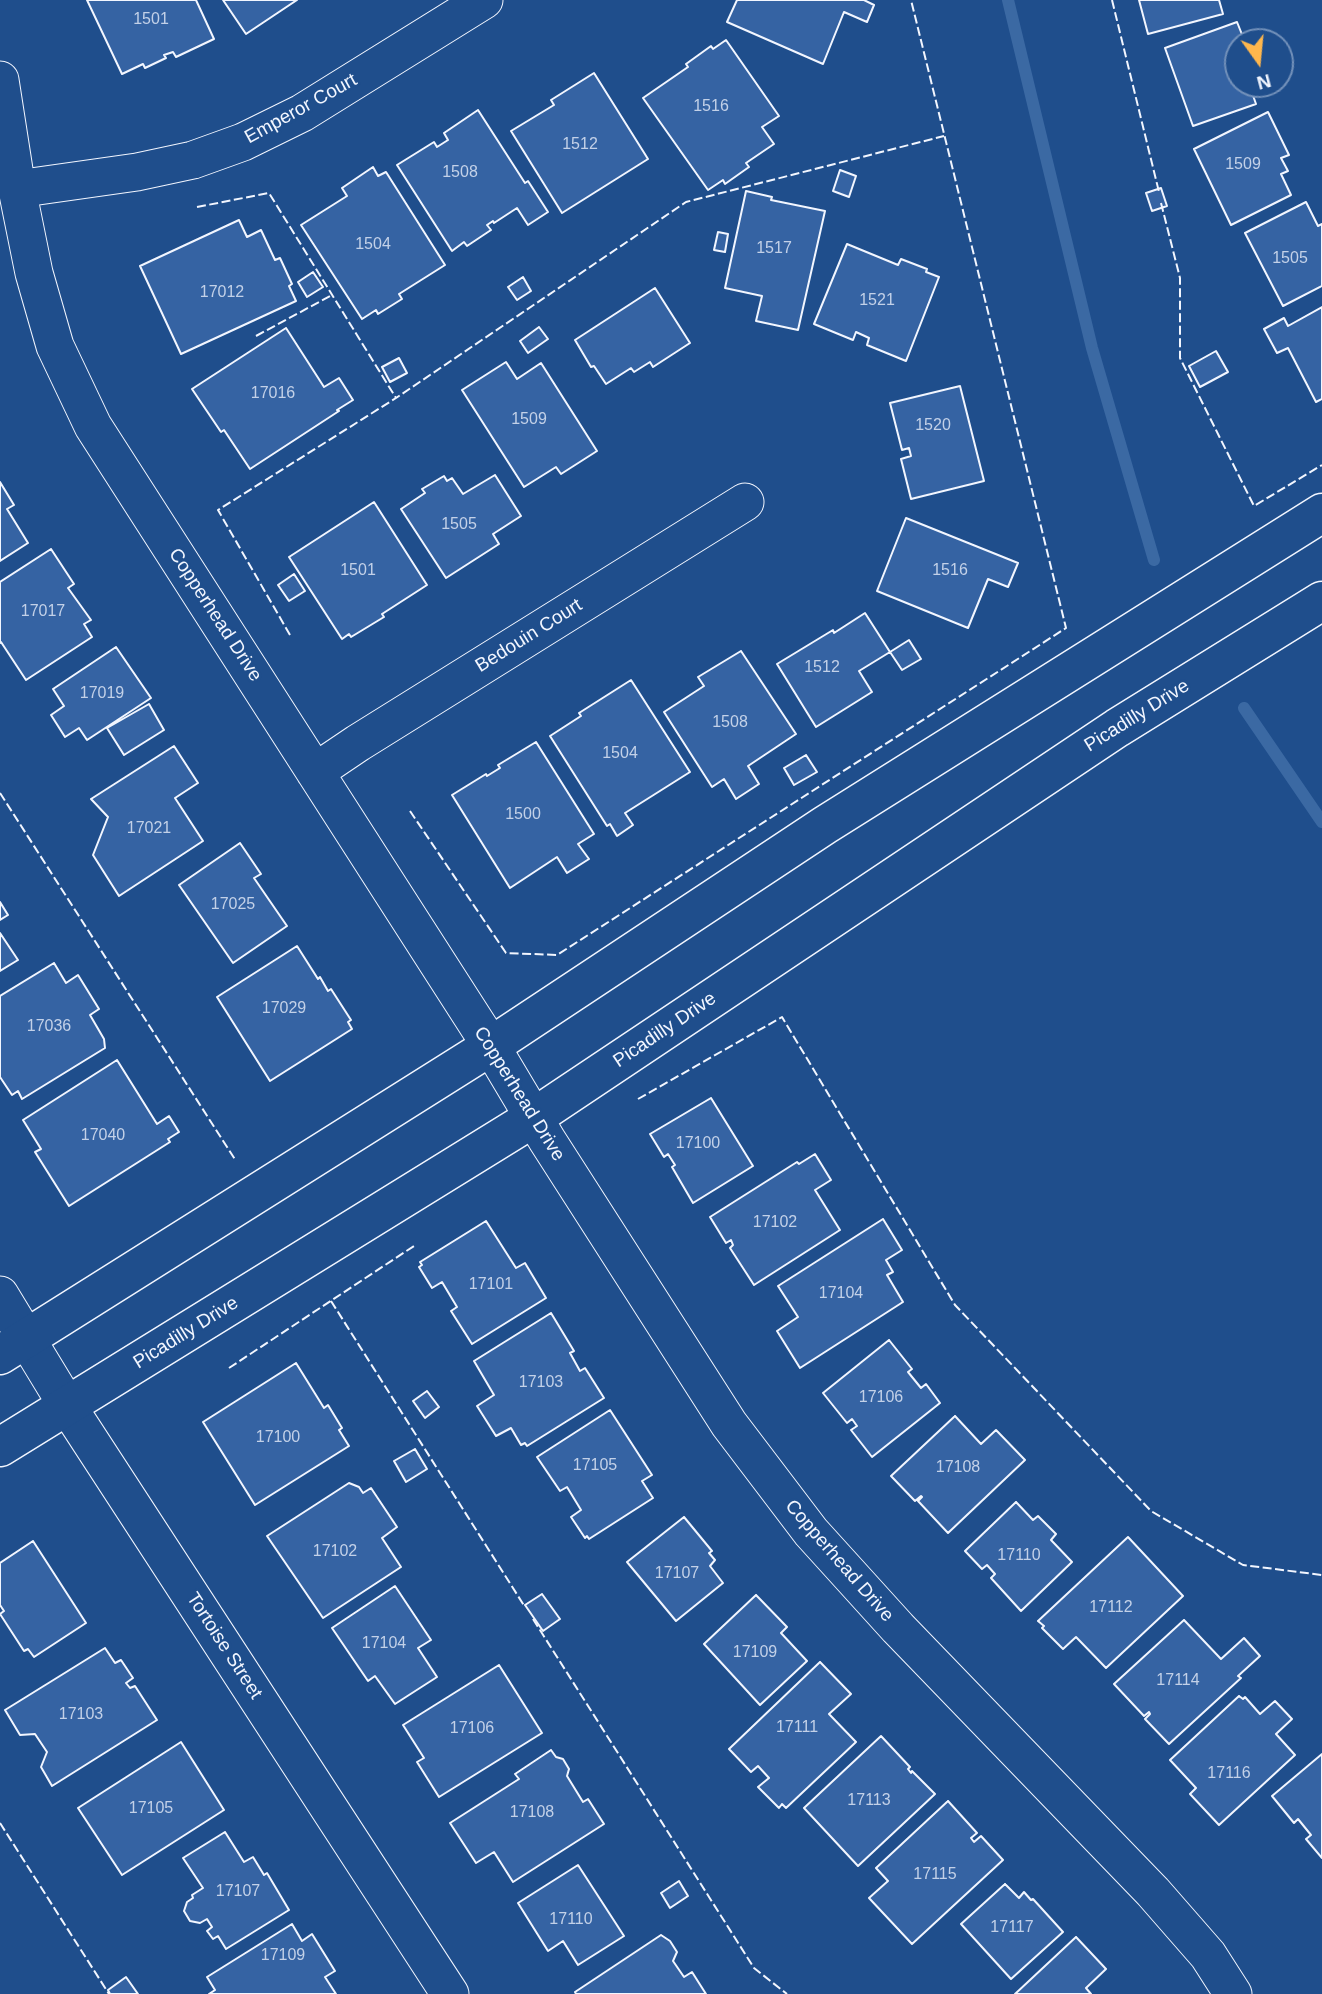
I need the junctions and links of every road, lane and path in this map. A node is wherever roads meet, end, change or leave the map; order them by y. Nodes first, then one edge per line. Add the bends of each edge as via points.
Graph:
1 (484, 0) edge
2 (0, 80) edge
3 (17, 188) junction
4 (745, 502) dead end
5 (1322, 513) edge
6 (1322, 601) edge
7 (315, 772) junction
8 (491, 1046) junction
9 (533, 1118) junction
10 (0, 1295) edge
11 (13, 1346) edge
12 (68, 1407) junction
13 (0, 1447) edge
14 (450, 1994) edge
15 (1233, 1994) edge

1 - 3 street, Emperor Court via 302,113 243,142 138,172
2 - 3 street, Copperhead Drive
3 - 7 street, Copperhead Drive via 55,346 93,426
4 - 7 street, Bedouin Court
5 - 8 street via 825,825
6 - 9 street, Picadilly Drive via 1117,728
7 - 8 street, Copperhead Drive
8 - 9 street, Copperhead Drive
8 - 11 street
9 - 12 street, Picadilly Drive
9 - 15 street, Copperhead Drive via 729,1424 811,1532 1153,1892 1208,1955
10 - 11 street, Tortoise Street
11 - 12 street, Tortoise Street
12 - 13 street, Picadilly Drive
12 - 14 street, Tortoise Street

